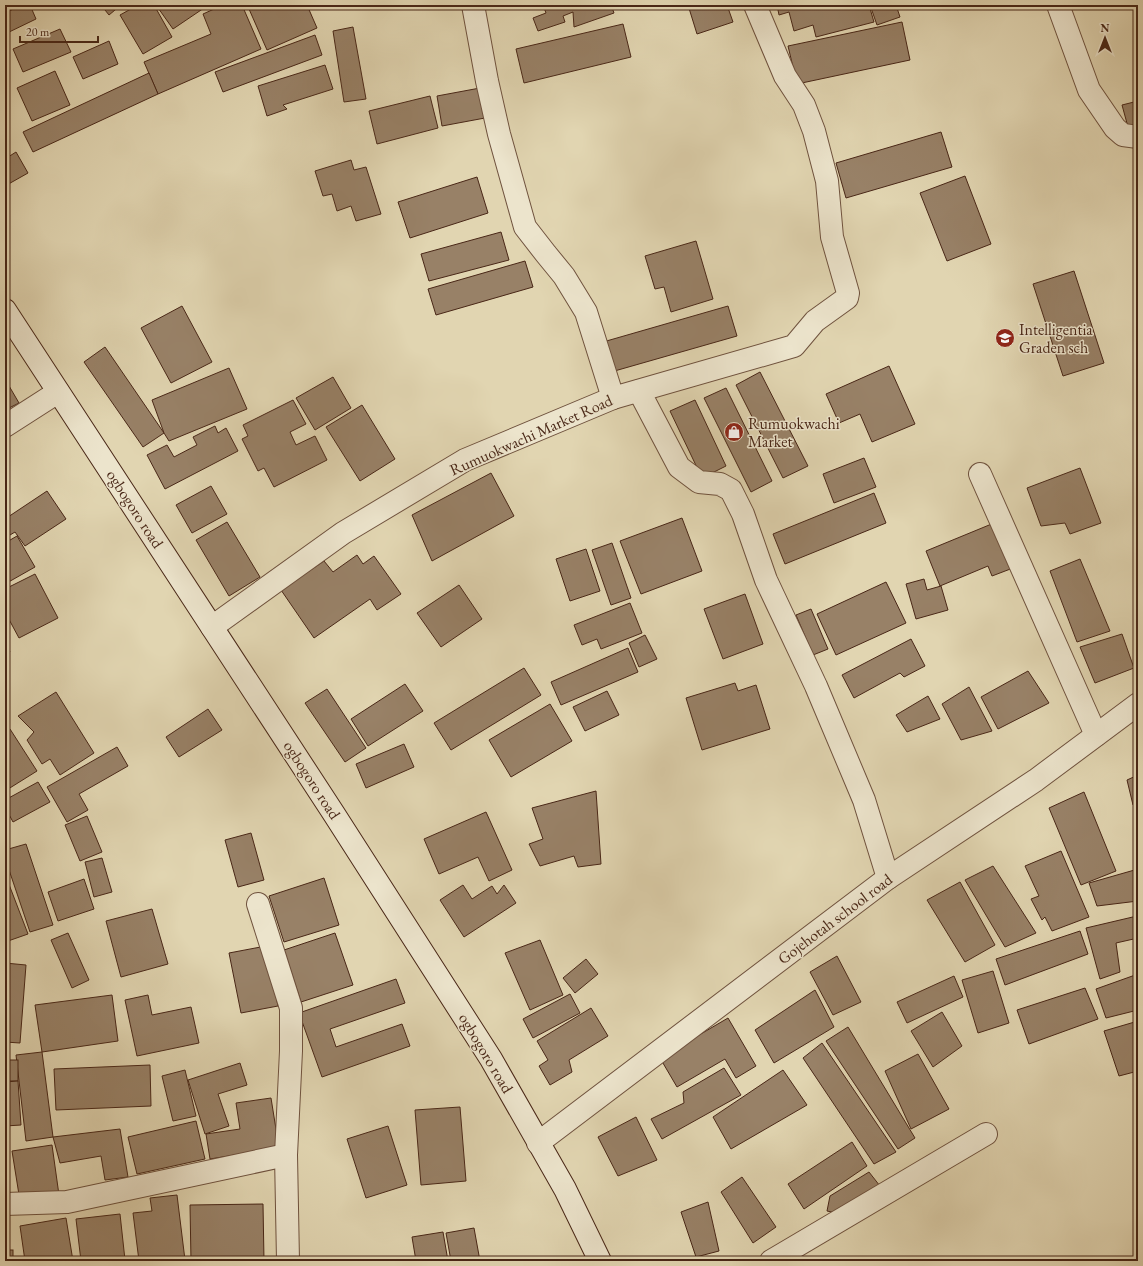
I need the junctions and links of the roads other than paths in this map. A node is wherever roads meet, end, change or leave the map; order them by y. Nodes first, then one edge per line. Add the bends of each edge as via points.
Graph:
1 (473, 5) edge
2 (755, 5) edge
3 (1058, 5) edge
4 (1138, 137) edge
5 (5, 310) edge
6 (638, 391) junction
7 (58, 392) junction
8 (613, 398) junction
9 (5, 426) edge
10 (980, 474) dead end
11 (212, 627) junction
12 (1138, 704) edge
13 (1096, 735) junction
14 (888, 878) junction
15 (258, 904) dead end
16 (986, 1134) dead end
17 (538, 1143) junction
18 (286, 1155) junction
19 (5, 1204) edge
20 (288, 1261) edge
21 (600, 1261) edge
22 (771, 1261) edge

1 - 8 street via 499,134 525,227 564,276 586,312
2 - 6 street, Rumuokwachi Market Road via 784,76 804,105 814,131 827,181 832,237 848,293 847,298 815,321 794,346
3 - 4 street via 1089,90 1115,128 1123,135
5 - 7 street, ogbogoro road
6 - 8 street, Rumuokwachi Market Road
6 - 14 street via 679,467 699,482 720,484 730,490 744,514 766,580 816,686 864,800
7 - 9 street
7 - 11 street, ogbogoro road
8 - 11 street, Rumuokwachi Market Road via 465,460 343,533
10 - 13 street
11 - 17 street, ogbogoro road via 491,1059
12 - 13 street, Gojehotah school road
13 - 14 street, Gojehotah school road via 1036,780
14 - 17 street, Gojehotah school road
15 - 18 street via 291,1008
16 - 22 street
17 - 21 street, ogbogoro road via 565,1189
18 - 19 street via 68,1202
18 - 20 street

